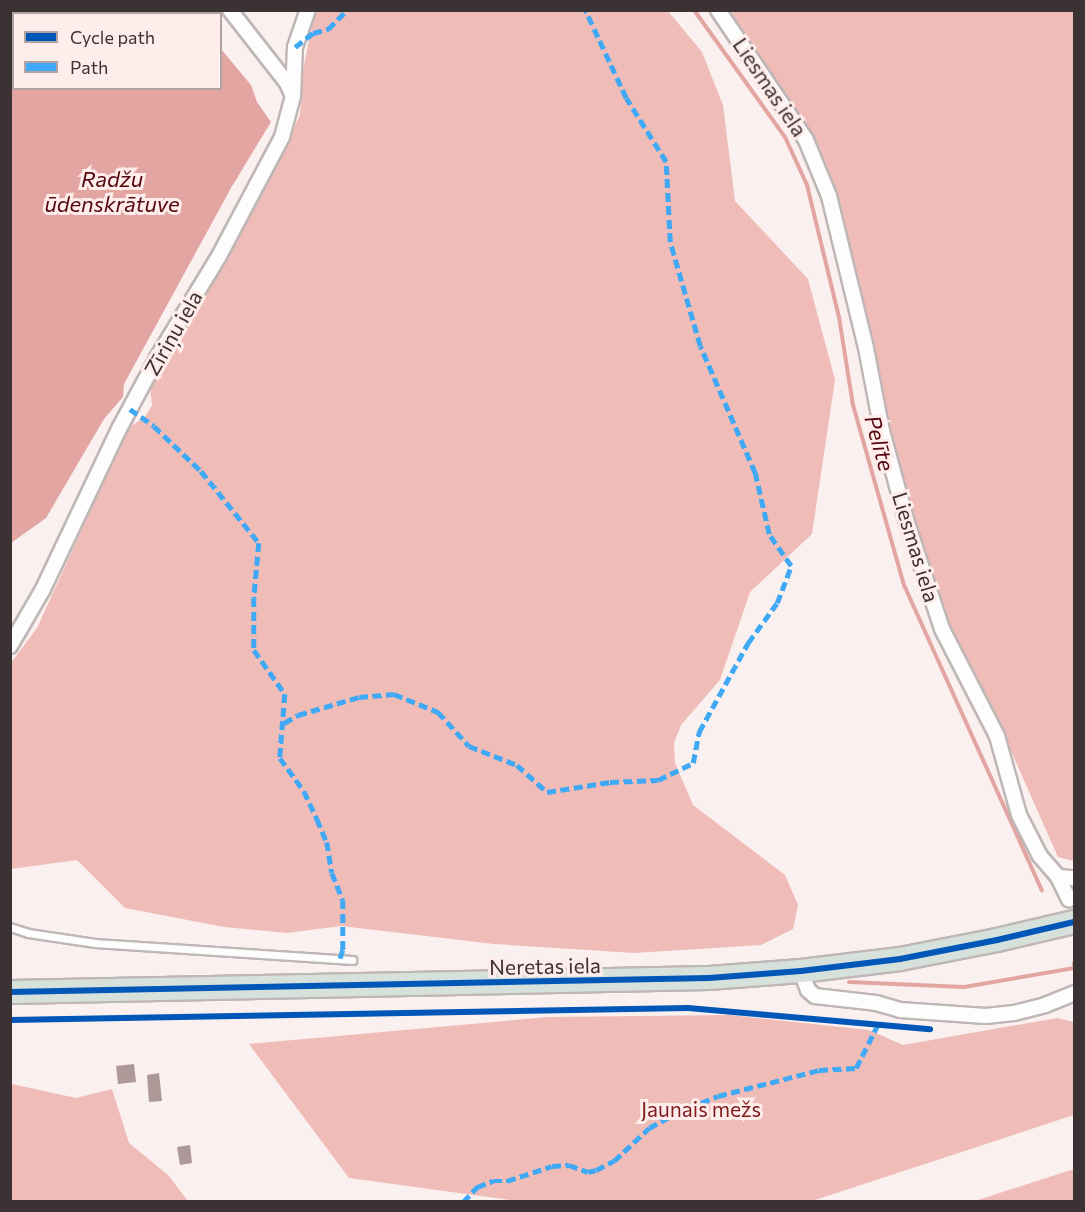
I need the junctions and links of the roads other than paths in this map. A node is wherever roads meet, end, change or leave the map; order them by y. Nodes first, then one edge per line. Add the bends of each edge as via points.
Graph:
1 (230, 10) edge
2 (308, 10) edge
3 (718, 10) edge
4 (292, 96) junction
5 (10, 646) edge
6 (1058, 877) junction
7 (1074, 878) edge
8 (1072, 911) edge
9 (10, 927) edge
10 (352, 960) dead end
11 (801, 971) junction
12 (10, 992) edge
13 (1074, 993) edge

1 - 4 street via 287,83
2 - 4 street, Zīriņu iela via 295,47
3 - 6 street, Liesmas iela via 806,140 829,196 882,431 942,629 997,736 1019,814 1040,856
4 - 5 street, Zīriņu iela via 282,137 219,256 135,399 43,590
6 - 7 street
6 - 8 street, Liesmas iela
8 - 11 main road, Neretas iela via 997,940 900,959
9 - 10 lane via 95,943
11 - 12 main road, Neretas iela via 650,981
11 - 13 street via 808,990 816,996 900,1010 986,1016 1045,1005

